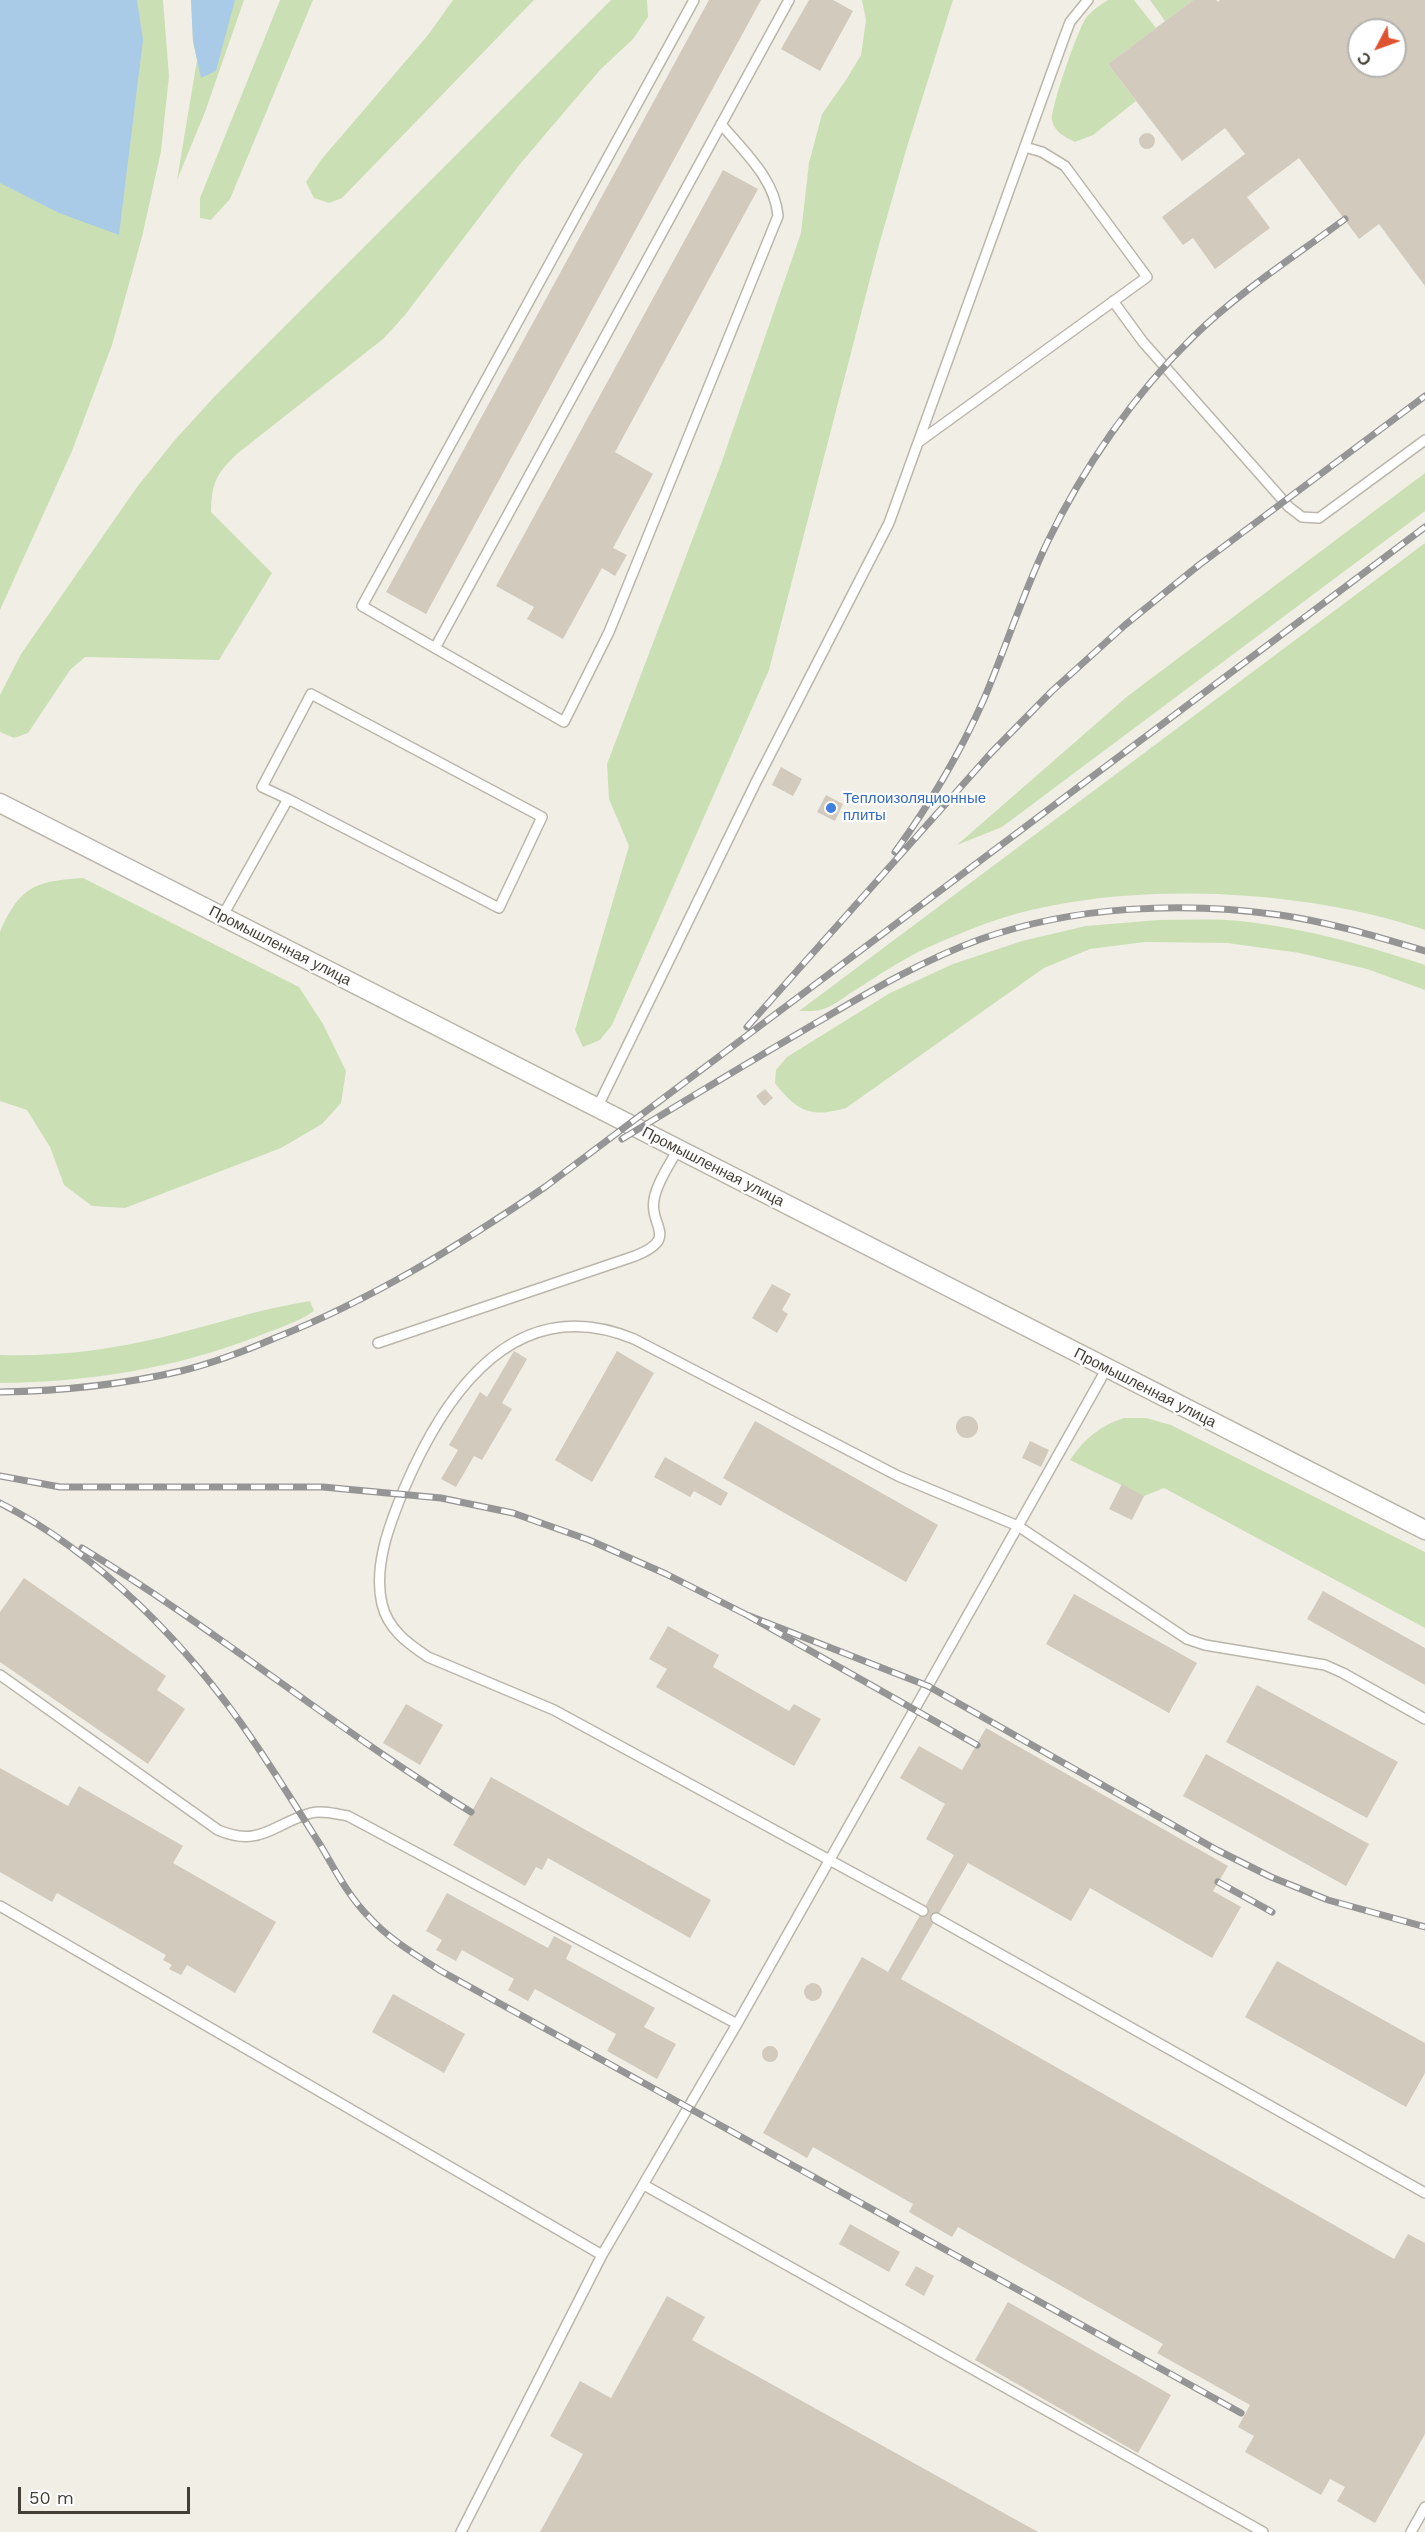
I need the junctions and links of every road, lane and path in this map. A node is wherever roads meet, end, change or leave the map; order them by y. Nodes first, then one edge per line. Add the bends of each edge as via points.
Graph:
1 (694, 0) edge
2 (789, 0) edge
3 (1088, 0) edge
4 (721, 124) junction
5 (1025, 147) junction
6 (1113, 301) junction
7 (1425, 440) edge
8 (920, 442) junction
9 (435, 648) junction
10 (288, 799) junction
11 (0, 803) edge
12 (222, 917) junction
13 (597, 1108) junction
14 (678, 1149) junction
15 (378, 1343) dead end
16 (1107, 1368) junction
17 (1018, 1526) junction
18 (1425, 1530) edge
19 (0, 1675) edge
20 (1425, 1719) edge
21 (831, 1859) junction
22 (0, 1906) edge
23 (923, 1911) dead end
24 (936, 1918) dead end
25 (737, 2024) junction
26 (644, 2185) junction
27 (1425, 2193) edge
28 (602, 2255) junction
29 (1425, 2507) edge
30 (461, 2532) edge
31 (1263, 2532) edge
32 (1411, 2532) edge

1 - 9 lane via 362,606
2 - 4 lane
3 - 5 lane via 1070,22
4 - 9 lane
4 - 9 lane via 770,184 778,216 605,642 569,714 564,722
5 - 6 lane via 1065,166 1147,277
5 - 8 lane
6 - 7 lane via 1165,367 1302,517 1319,518
6 - 8 lane
8 - 13 lane via 881,542 756,782
10 - 10 lane via 262,787 312,694 543,817 499,908
10 - 12 lane
11 - 12 street, Промышленная улица
12 - 13 street, Промышленная улица
13 - 14 street, Промышленная улица
14 - 15 lane via 654,1197 660,1230 655,1246
14 - 16 street, Промышленная улица
16 - 17 lane
16 - 18 street, Промышленная улица
17 - 20 lane via 1187,1639 1325,1665
17 - 21 lane
17 - 21 lane via 898,1476 612,1330 587,1326 560,1328 503,1348 462,1387 431,1432 402,1494 383,1552 379,1578 382,1604 391,1627 428,1657 554,1710
19 - 25 lane via 218,1830 248,1839 312,1813 348,1816
21 - 23 lane
21 - 25 lane
22 - 28 lane
24 - 27 lane
25 - 26 lane
26 - 28 lane
26 - 31 lane
28 - 30 lane
29 - 32 lane

